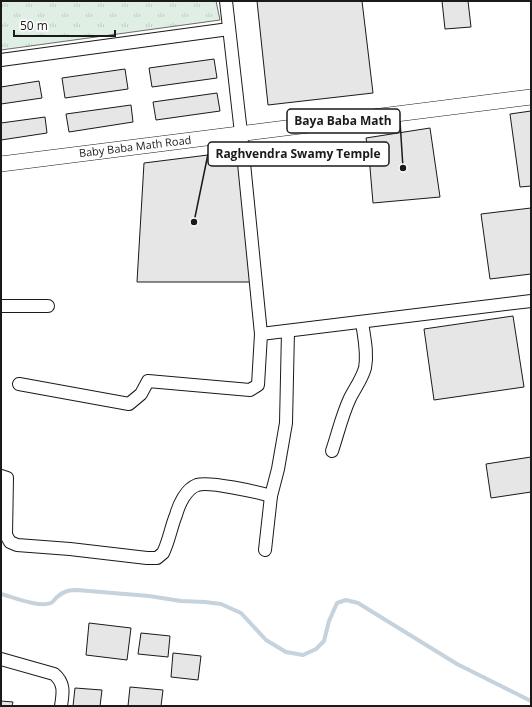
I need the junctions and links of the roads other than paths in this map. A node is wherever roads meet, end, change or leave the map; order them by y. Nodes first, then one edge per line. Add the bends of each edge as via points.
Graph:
1 (226, 1) edge
2 (230, 28) junction
3 (1, 60) edge
4 (531, 97) edge
5 (242, 133) junction
6 (1, 164) edge
7 (531, 301) edge
8 (1, 306) edge
9 (48, 306) dead end
10 (362, 322) junction
11 (288, 331) junction
12 (261, 334) junction
13 (19, 384) dead end
14 (332, 451) dead end
15 (1, 476) edge
16 (271, 496) junction
17 (265, 550) dead end
18 (1, 660) edge
19 (61, 706) edge

1 - 2 street
2 - 3 street
2 - 5 street
4 - 5 street, Baby Baba Math Road
5 - 6 street, Baby Baba Math Road
5 - 12 street
7 - 10 street
8 - 9 street
10 - 11 street
10 - 14 street via 365,366 343,415
11 - 12 street
11 - 16 street via 286,423
12 - 13 street via 258,385 250,390 148,381 141,394 129,404
15 - 16 street via 7,478 6,535 13,544 147,558 157,558 163,553 180,505 186,494 196,485 207,484
16 - 17 street
18 - 19 street via 54,674 62,684

